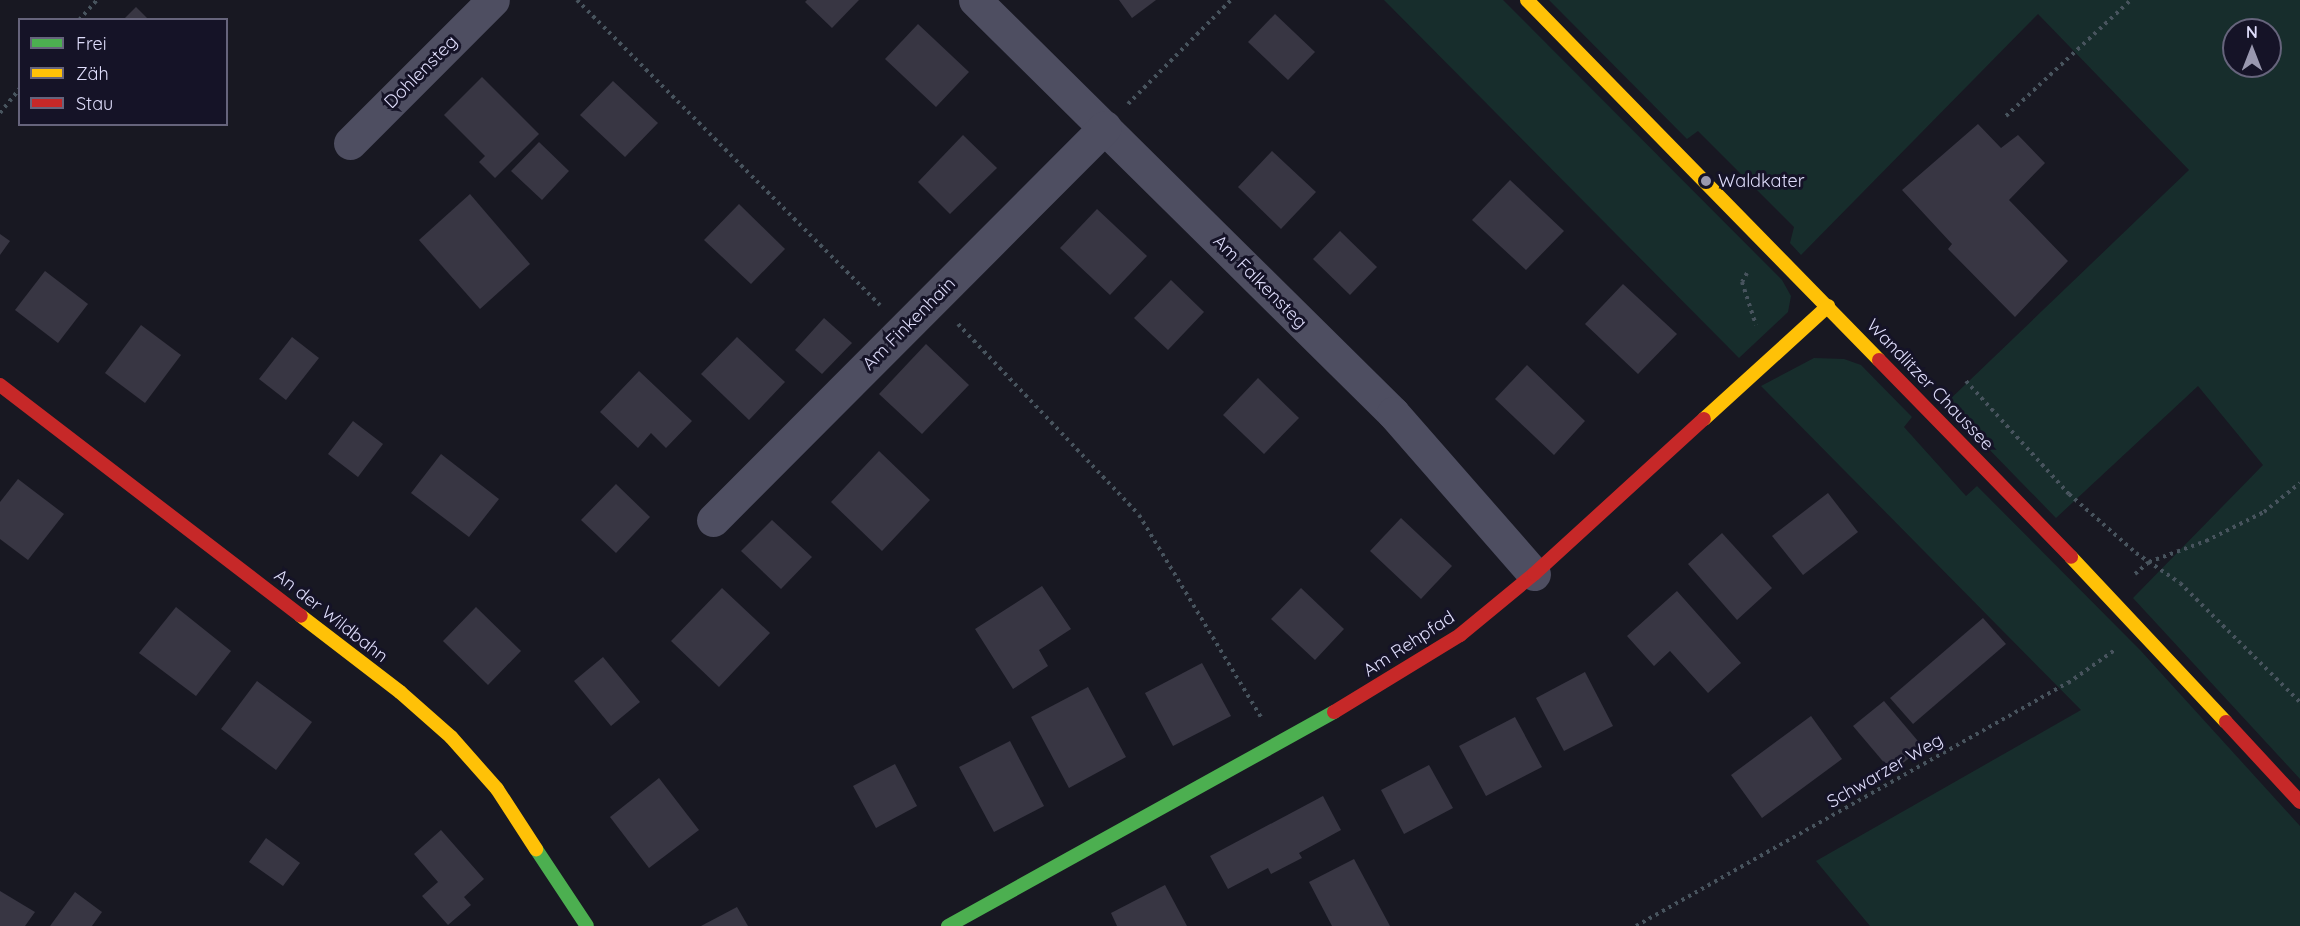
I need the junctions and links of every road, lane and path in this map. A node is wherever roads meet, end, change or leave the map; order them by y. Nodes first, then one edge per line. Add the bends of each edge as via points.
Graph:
1 (97, 0) edge
2 (493, 0) edge
3 (577, 0) edge
4 (975, 0) edge
5 (1231, 0) edge
6 (1527, 0) edge
7 (2131, 0) edge
8 (81, 18) edge
9 (18, 90) edge
10 (0, 113) edge
11 (2006, 116) dead end
12 (1104, 128) junction
13 (350, 143) dead end
14 (1764, 241) junction
15 (935, 300) junction
16 (1828, 306) junction
17 (904, 329) junction
18 (1768, 361) junction
19 (1966, 381) dead end
20 (0, 385) edge
21 (2300, 483) edge
22 (713, 520) dead end
23 (2149, 562) junction
24 (1534, 574) junction
25 (2109, 596) junction
26 (2140, 627) junction
27 (2300, 702) edge
28 (1279, 746) junction
29 (2300, 802) edge
30 (587, 926) edge
31 (948, 926) edge
32 (1636, 926) edge

1 - 8 path
2 - 13 street, Dohlensteg
3 - 17 path
4 - 12 street, Am Falkensteg
5 - 12 path
6 - 14 street, Wandlitzer Chaussee
7 - 11 path
9 - 10 path
12 - 15 street, Am Finkenhain
12 - 24 street, Am Falkensteg via 1393,413
14 - 16 street, Wandlitzer Chaussee
14 - 18 path via 1742,282
15 - 17 street, Am Finkenhain
15 - 28 path via 1139,515
16 - 18 street, Am Rehpfad
16 - 25 street, Wandlitzer Chaussee
17 - 22 street, Am Finkenhain
18 - 24 street, Am Rehpfad
19 - 23 path via 2069,494
20 - 30 street, An der Wildbahn via 400,692 451,736 497,789
21 - 23 path via 2264,512 2206,541
23 - 25 path
23 - 27 path via 2180,583
24 - 28 street, Am Rehpfad via 1460,635
25 - 26 street, Wandlitzer Chaussee
26 - 29 street, Wandlitzer Chaussee
26 - 32 path, Schwarzer Weg via 2105,659 2068,683
28 - 31 street, Am Rehpfad

